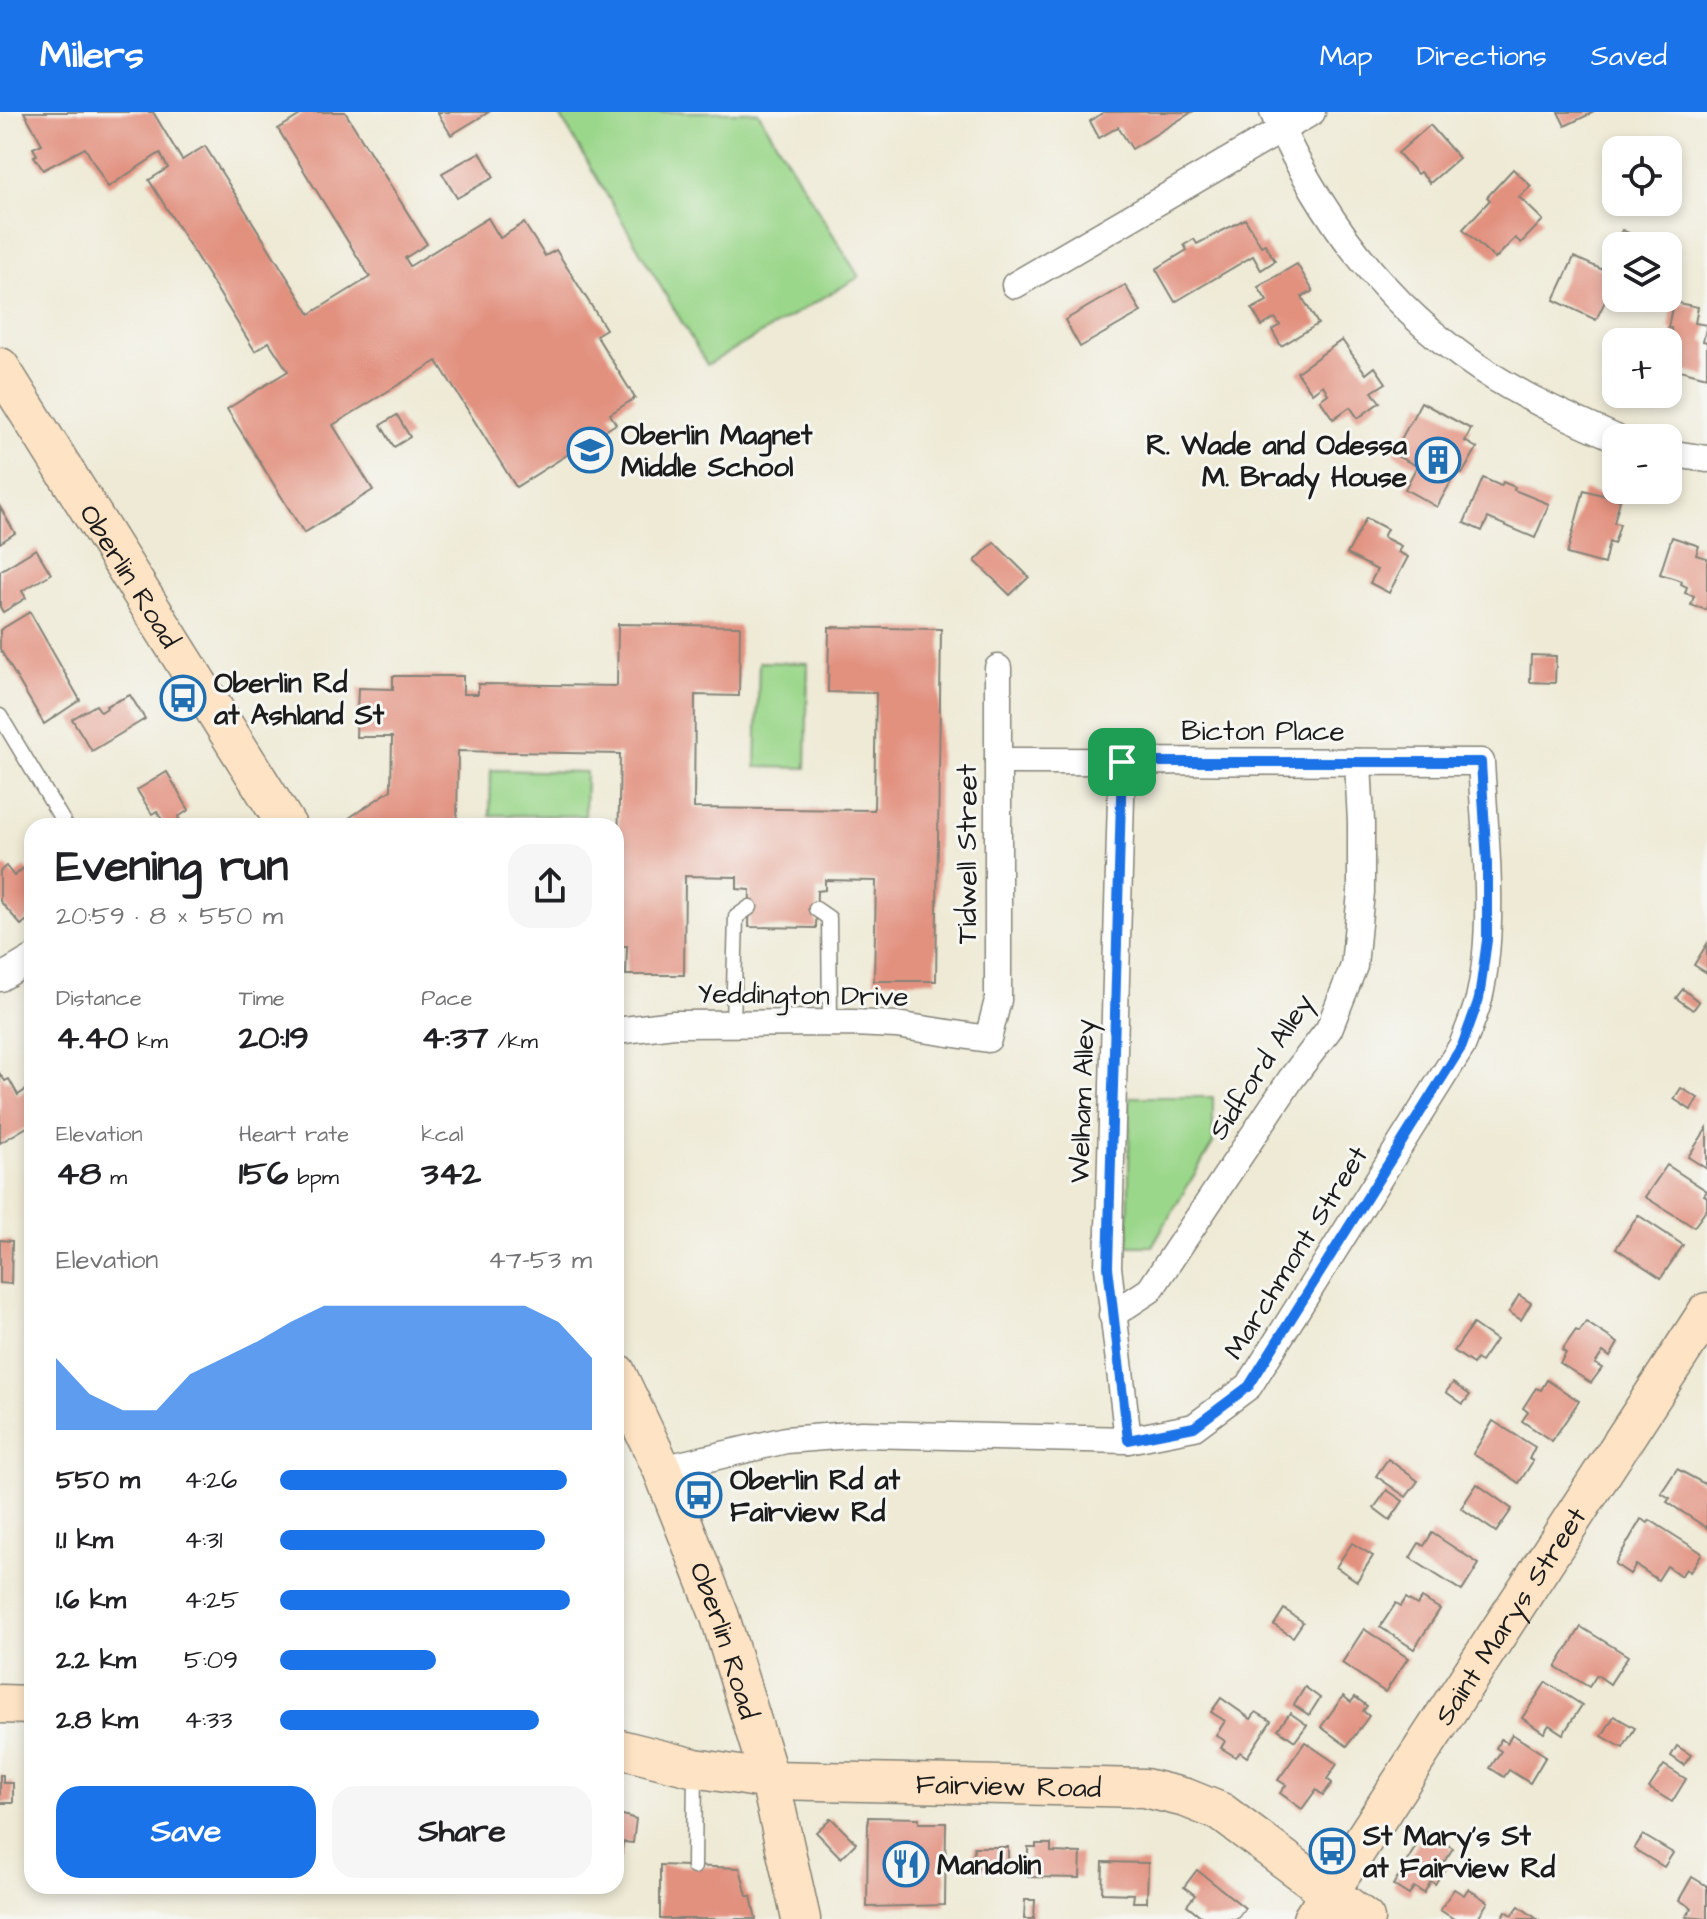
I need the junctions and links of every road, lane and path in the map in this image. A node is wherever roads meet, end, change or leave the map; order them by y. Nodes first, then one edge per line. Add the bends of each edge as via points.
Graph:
1 (1312, 112) edge
2 (1277, 120) edge
3 (1015, 285) dead end
4 (0, 367) edge
5 (1602, 432) edge
6 (1682, 455) edge
7 (1707, 459) edge
8 (998, 668) dead end
9 (0, 716) edge
10 (998, 761) junction
11 (1122, 762) junction
12 (1358, 762) junction
13 (1481, 762) joint
14 (61, 818) edge
15 (274, 818) edge
16 (750, 907) dead end
17 (816, 909) dead end
18 (24, 964) edge
19 (0, 978) edge
20 (830, 1023) junction
21 (733, 1024) junction
22 (624, 1030) edge
23 (988, 1039) joint
24 (1707, 1312) edge
25 (1112, 1315) junction
26 (624, 1389) edge
27 (1128, 1440) junction
28 (662, 1469) junction
29 (0, 1704) edge
30 (24, 1705) edge
31 (624, 1750) edge
32 (695, 1768) junction
33 (770, 1780) junction
34 (694, 1867) dead end
35 (1321, 1906) edge
36 (801, 1919) edge
37 (1365, 1919) edge

1 - 2 street
2 - 3 street
2 - 5 street via 1349,246 1387,291 1481,369
4 - 15 main road, Oberlin Road
6 - 7 street
8 - 10 street, Tidwell Street
9 - 14 lane
10 - 11 street, Bicton Place
10 - 23 street, Tidwell Street via 998,1000
11 - 12 street, Bicton Place
11 - 25 street, Welham Alley via 1108,1267
12 - 13 street, Bicton Place
12 - 25 street, Sidford Alley via 1361,892 1354,966 1329,1029 1150,1290
13 - 27 street, Marchmont Street via 1487,940 1479,999 1462,1046 1249,1386 1194,1427
16 - 21 lane via 736,917
17 - 20 lane via 829,918
18 - 19 street
20 - 21 street, Yeddington Drive
20 - 23 street, Yeddington Drive via 896,1025
21 - 22 street, Yeddington Drive
24 - 35 main road, Saint Marys Street
25 - 27 street, Welham Alley
26 - 28 main road, Oberlin Road
27 - 28 street, Marchmont Street via 862,1434 786,1440
28 - 33 main road, Oberlin Road via 720,1617
29 - 30 main road
31 - 32 main road, Fairview Road
32 - 33 main road, Fairview Road
32 - 34 lane
33 - 35 main road, Fairview Road via 1145,1788 1221,1812
33 - 36 main road, Oberlin Road
35 - 37 main road, Fairview Road

